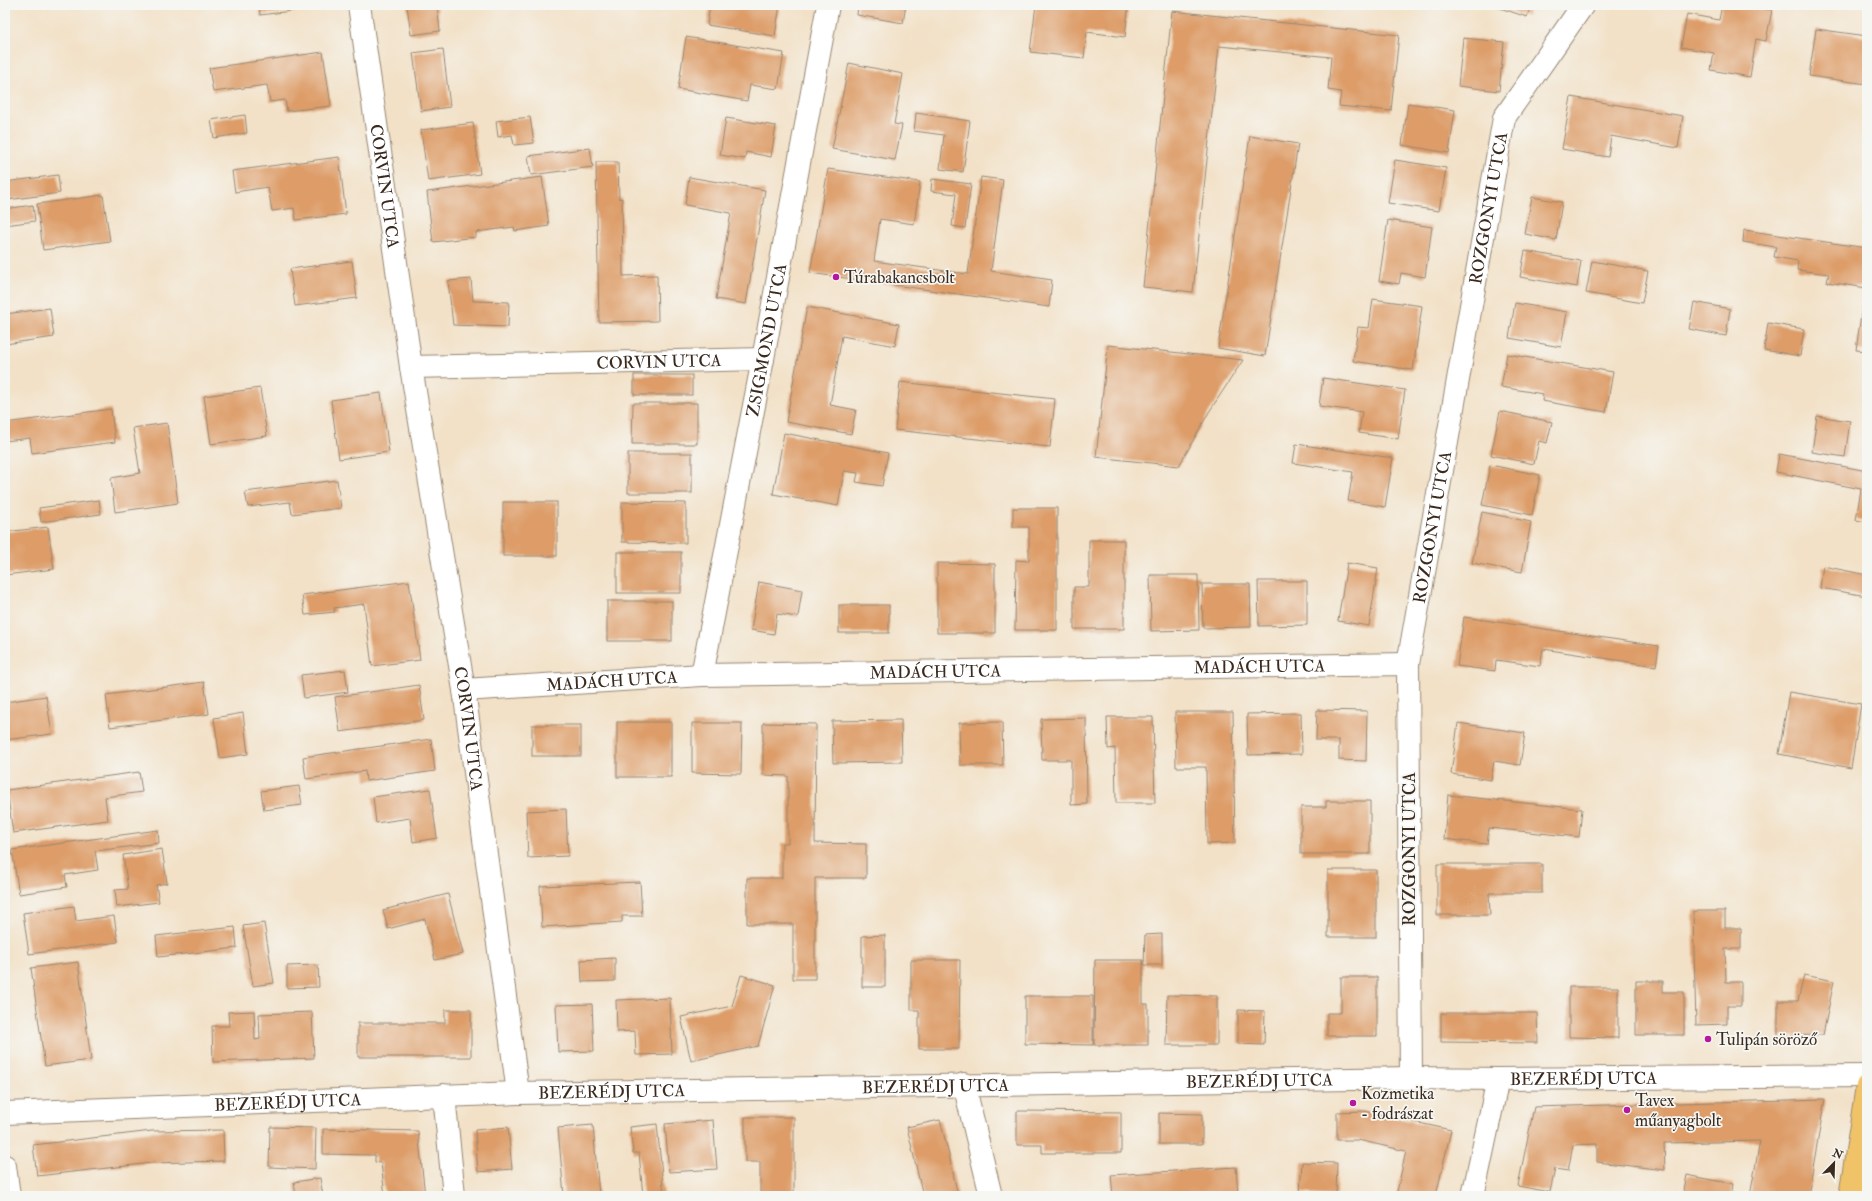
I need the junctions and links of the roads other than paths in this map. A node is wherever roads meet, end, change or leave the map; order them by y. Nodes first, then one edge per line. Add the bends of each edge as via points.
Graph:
1 (359, 5) edge
2 (828, 5) edge
3 (1584, 5) edge
4 (763, 359) junction
5 (412, 367) junction
6 (1408, 664) junction
7 (702, 675) junction
8 (464, 690) junction
9 (1867, 1076) edge
10 (1411, 1078) junction
11 (1498, 1079) junction
12 (964, 1084) junction
13 (1867, 1086) edge
14 (518, 1092) junction
15 (444, 1095) junction
16 (5, 1113) edge
17 (5, 1166) edge
18 (9, 1196) edge
19 (454, 1196) edge
20 (991, 1196) edge
21 (1473, 1196) edge
22 (1850, 1196) edge

1 - 5 street, CORVIN UTCA
2 - 4 street, ZSIGMOND UTCA
3 - 6 street, ROZGONYI UTCA via 1504,118
4 - 5 street, CORVIN UTCA
4 - 7 street, ZSIGMOND UTCA
5 - 8 street, CORVIN UTCA
6 - 7 street, MADÁCH UTCA
6 - 10 street, ROZGONYI UTCA
7 - 8 street, MADÁCH UTCA
8 - 14 street, CORVIN UTCA
9 - 11 street, BEZERÉDJ UTCA
10 - 11 street, BEZERÉDJ UTCA
10 - 12 street, BEZERÉDJ UTCA
11 - 21 street
12 - 14 street, BEZERÉDJ UTCA
12 - 20 street
13 - 22 main road
14 - 15 street, BEZERÉDJ UTCA
15 - 16 street, BEZERÉDJ UTCA
15 - 19 street
17 - 18 street

